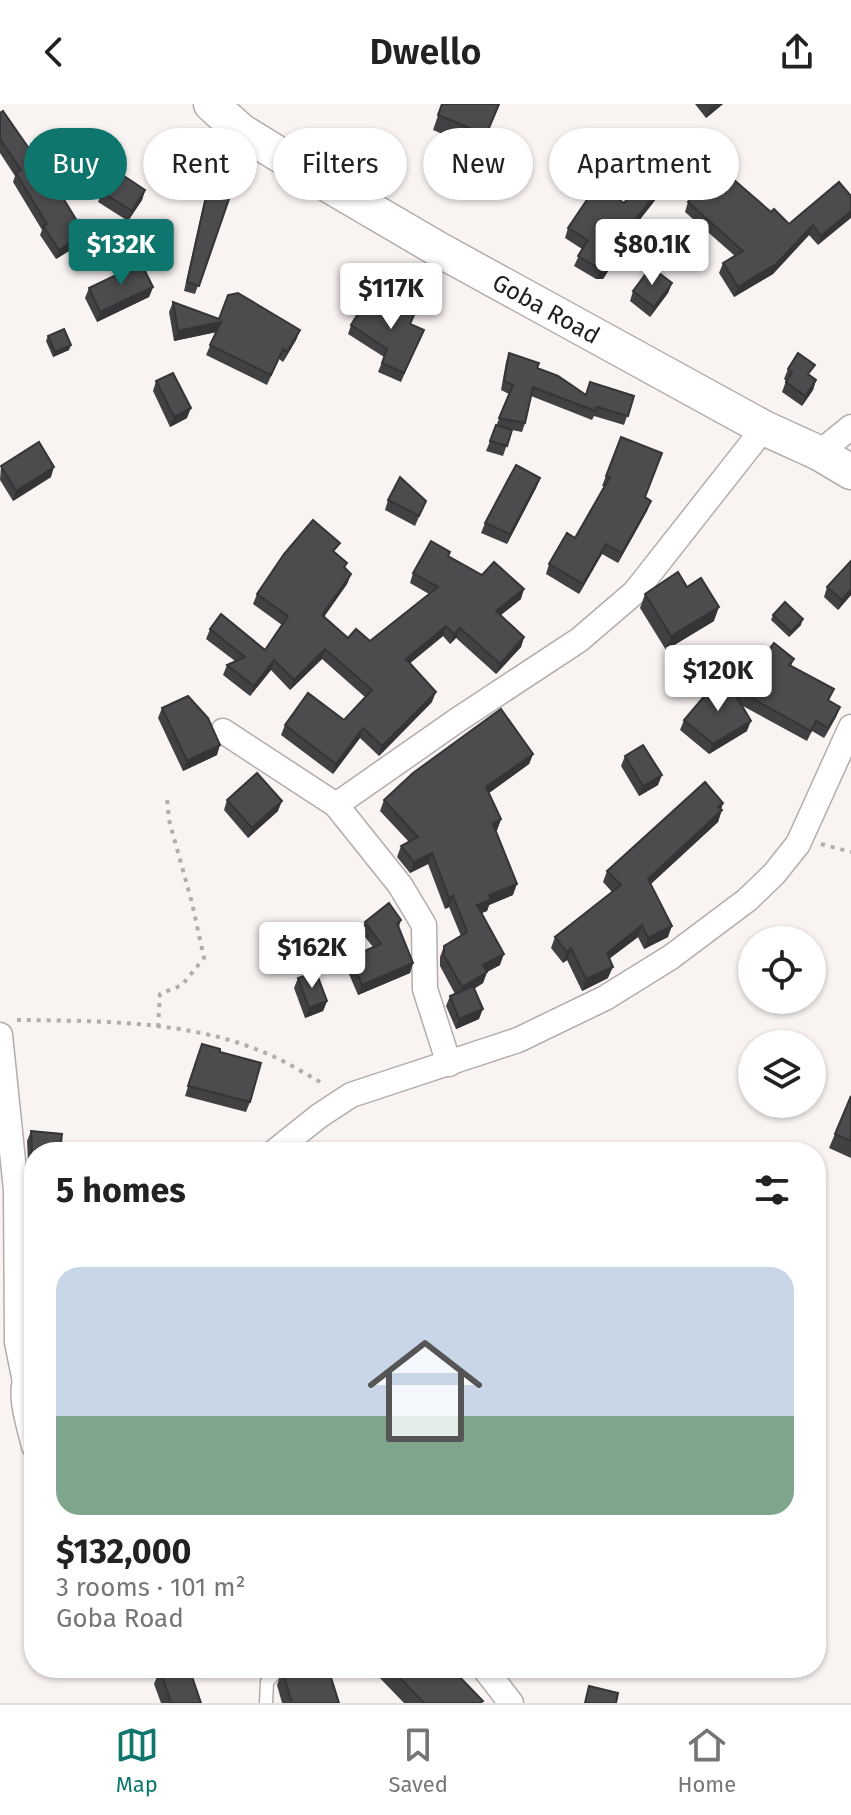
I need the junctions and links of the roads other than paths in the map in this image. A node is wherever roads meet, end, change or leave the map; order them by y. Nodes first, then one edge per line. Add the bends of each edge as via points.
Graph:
1 (211, 104) edge
2 (851, 427) edge
3 (764, 428) junction
4 (819, 453) junction
5 (851, 472) edge
6 (851, 727) edge
7 (223, 731) dead end
8 (336, 805) junction
9 (8, 1027) edge
10 (449, 1064) junction
11 (287, 1142) edge
12 (20, 1385) edge
13 (270, 1678) edge
14 (492, 1678) edge
15 (266, 1703) edge
16 (511, 1703) edge

1 - 3 main road, Goba Road via 241,131 436,248
2 - 4 street
3 - 4 main road, Goba Road
3 - 8 street via 635,592 579,640
4 - 5 main road, Goba Road
6 - 10 street via 798,844 747,900 605,998 518,1040
7 - 8 street
8 - 10 street via 422,921 425,989
9 - 12 street
10 - 11 street via 348,1097
13 - 15 lane
14 - 16 street

